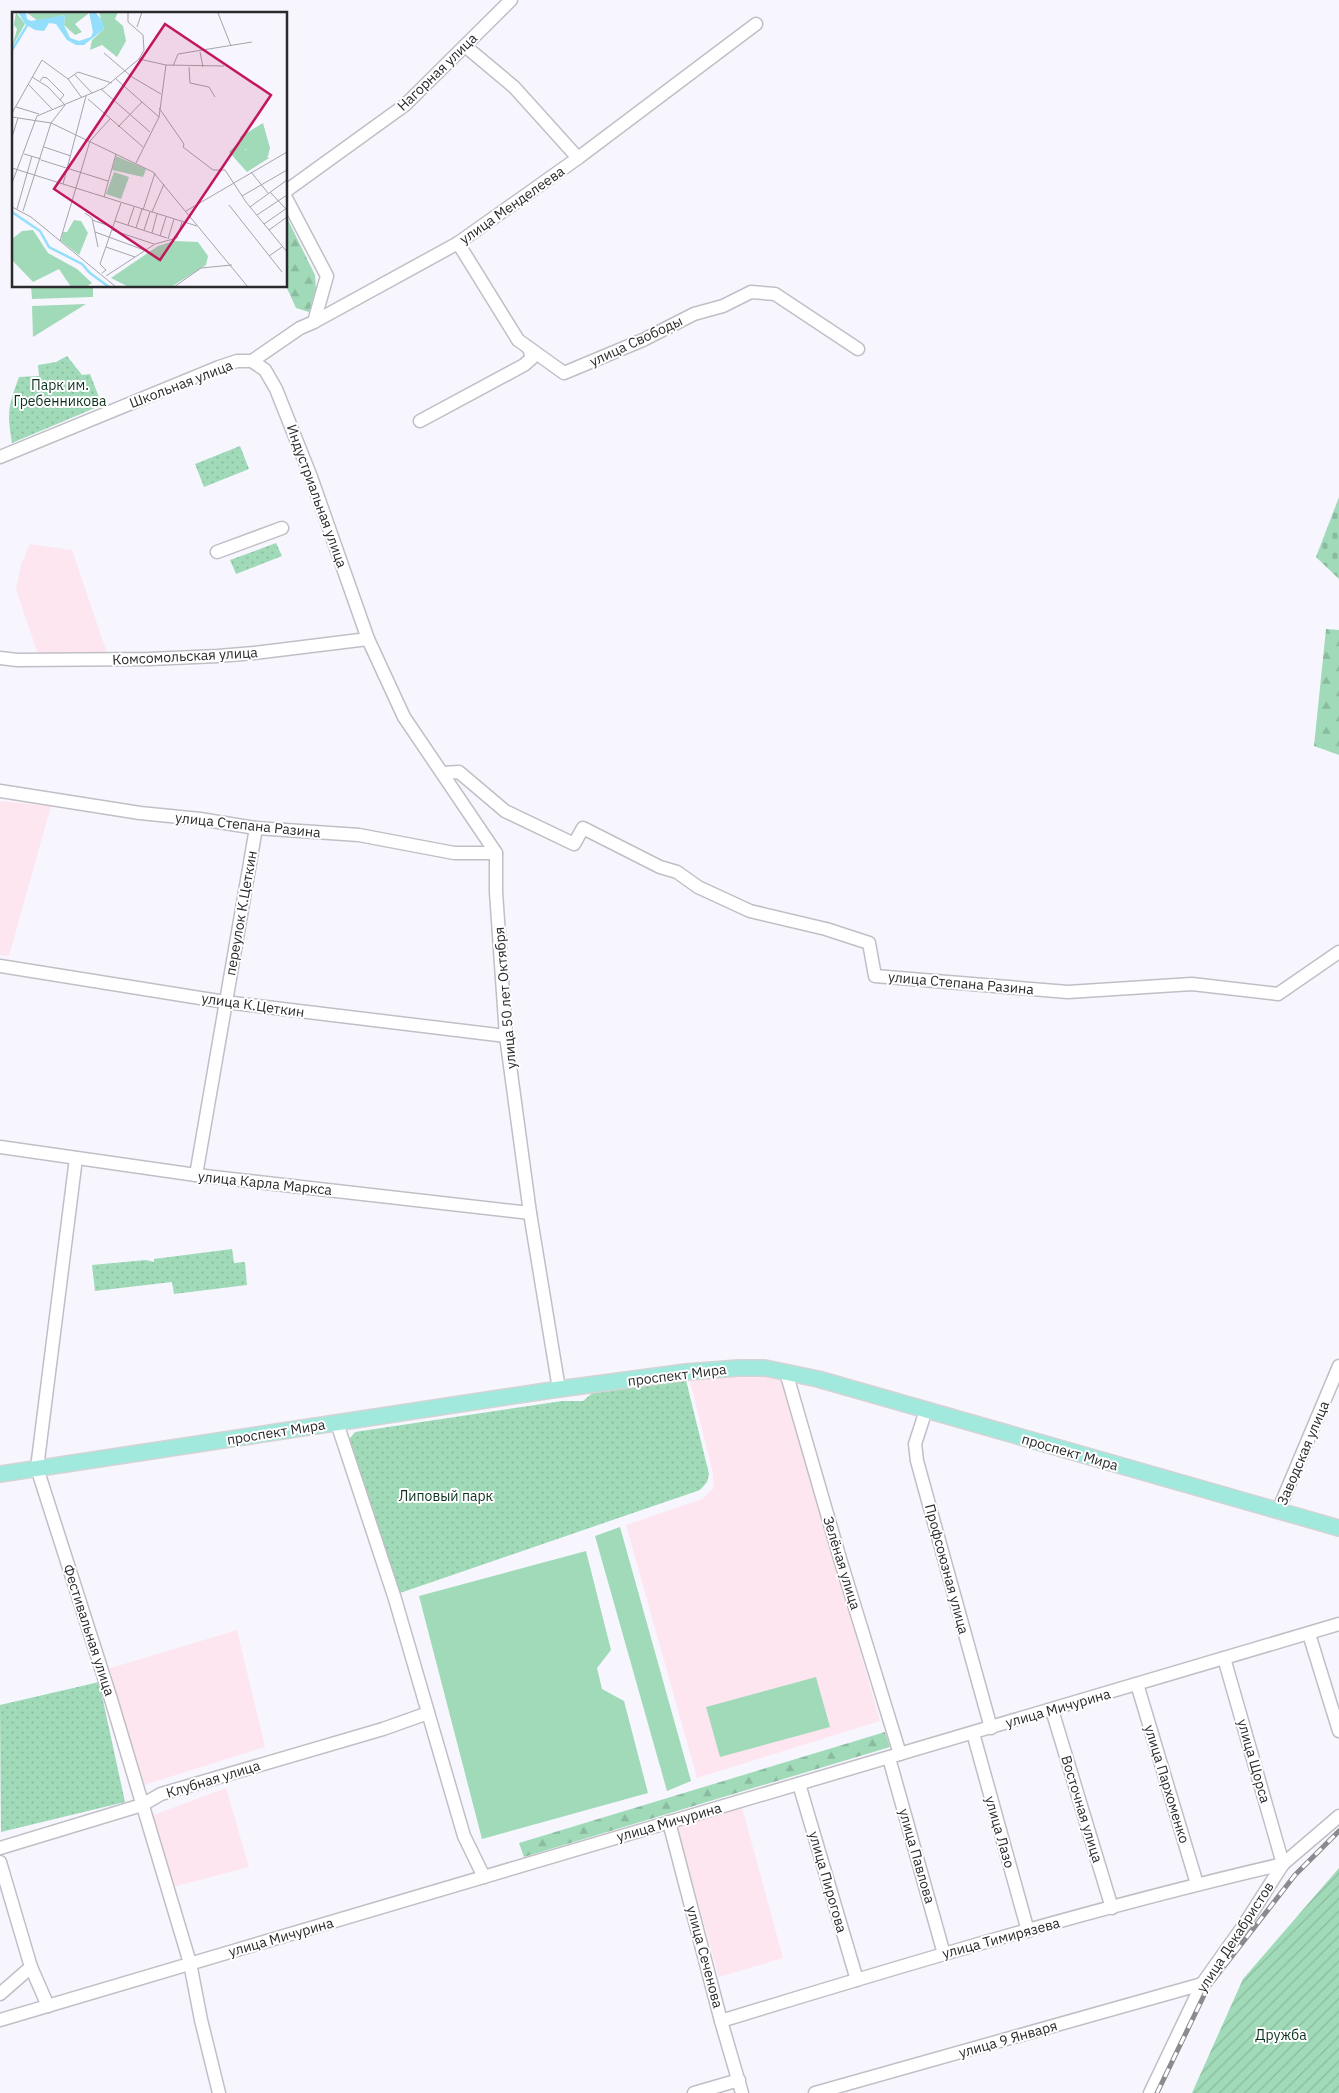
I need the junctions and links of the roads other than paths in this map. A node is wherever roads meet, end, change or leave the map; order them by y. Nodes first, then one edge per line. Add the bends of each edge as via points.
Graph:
1 (511, 0) edge
2 (756, 24) dead end
3 (465, 46) junction
4 (578, 158) junction
5 (288, 190) edge
6 (288, 202) edge
7 (458, 243) junction
8 (314, 322) junction
9 (529, 348) junction
10 (858, 349) dead end
11 (252, 361) junction
12 (420, 422) dead end
13 (0, 457) edge
14 (282, 528) dead end
15 (217, 552) dead end
16 (368, 639) junction
17 (0, 658) edge
18 (443, 773) junction
19 (0, 791) edge
20 (256, 828) junction
21 (496, 853) junction
22 (1339, 952) edge
23 (0, 966) edge
24 (225, 1002) junction
25 (506, 1036) junction
26 (0, 1147) edge
27 (76, 1158) junction
28 (196, 1175) junction
29 (530, 1213) junction
30 (1339, 1366) edge
31 (786, 1372) junction
32 (559, 1389) junction
33 (926, 1410) junction
34 (337, 1423) junction
35 (37, 1468) junction
36 (0, 1474) edge
37 (1278, 1511) junction
38 (1339, 1528) edge
39 (1339, 1624) edge
40 (1309, 1634) junction
41 (1224, 1658) junction
42 (1137, 1684) junction
43 (1052, 1710) junction
44 (428, 1713) junction
45 (991, 1728) junction
46 (1339, 1731) edge
47 (973, 1734) junction
48 (895, 1756) junction
49 (799, 1784) junction
50 (142, 1806) junction
51 (1339, 1816) edge
52 (669, 1822) junction
53 (0, 1848) edge
54 (0, 1862) edge
55 (1283, 1864) junction
56 (484, 1877) junction
57 (1197, 1884) junction
58 (1112, 1908) junction
59 (1028, 1931) junction
60 (944, 1954) junction
61 (190, 1963) junction
62 (32, 1967) junction
63 (856, 1980) junction
64 (1202, 1984) junction
65 (0, 1994) edge
66 (48, 2006) junction
67 (0, 2020) edge
68 (721, 2021) junction
69 (739, 2080) junction
70 (219, 2093) edge
71 (694, 2093) edge
72 (742, 2093) edge
73 (815, 2093) edge
74 (1150, 2093) edge

1 - 3 street, Нагорная улица
2 - 4 street, улица Менделеева
3 - 4 street via 514,87
3 - 5 street, Нагорная улица via 405,105
4 - 7 street, улица Менделеева
6 - 8 street via 327,276
7 - 8 street, улица Менделеева
7 - 9 street, улица Свободы via 518,340
8 - 11 street, улица Менделеева
9 - 10 street, улица Свободы via 564,373 751,292 775,294
9 - 12 street via 532,358 524,366
11 - 13 street, Школьная улица via 219,366
11 - 16 street, Индустриальная улица via 265,370 276,389
14 - 15 street
16 - 17 street, Комсомольская улица via 254,653 178,658
16 - 18 street via 404,717
18 - 21 street
18 - 22 street, улица Степана Разина via 459,772 505,811 574,844 582,828 677,872 698,887 750,911 869,943 875,976 1068,992 1192,984 1278,994
19 - 20 street, улица Степана Разина
20 - 21 street, улица Степана Разина via 359,835 454,853
20 - 24 street, переулок К.Цеткин
21 - 25 street, улица 50 лет Октября
23 - 24 street, улица К.Цеткин
24 - 25 street, улица К.Цеткин
24 - 28 street, переулок К.Цеткин
25 - 29 street, улица 50 лет Октября
26 - 27 street, улица Карла Маркса
27 - 28 street, улица Карла Маркса
27 - 35 street, Фестивальная улица
28 - 29 street, улица Карла Маркса
29 - 32 street, улица 50 лет Октября
30 - 37 street, Заводская улица
31 - 32 main road, проспект Мира via 738,1368
31 - 33 main road, проспект Мира
31 - 48 street, Зелёная улица
32 - 34 main road, проспект Мира
33 - 37 main road, проспект Мира
33 - 45 street, Профсоюзная улица via 915,1444 917,1461
34 - 35 main road, проспект Мира
34 - 44 street via 395,1598
35 - 36 main road, проспект Мира
35 - 50 street, Фестивальная улица
37 - 38 main road, проспект Мира
39 - 40 street, улица Мичурина
40 - 41 street, улица Мичурина
40 - 46 street
41 - 42 street, улица Мичурина
41 - 55 street, улица Щорса
42 - 43 street, улица Мичурина
42 - 57 street, улица Пархоменко
43 - 45 street, улица Мичурина
43 - 58 street, Восточная улица
44 - 50 street, Клубная улица via 161,1794
44 - 56 street via 464,1836
45 - 47 street, улица Мичурина
47 - 48 street, улица Мичурина
47 - 59 street, улица Лазо
48 - 49 street, улица Мичурина
48 - 60 street, улица Павлова
49 - 52 street, улица Мичурина
49 - 63 street, улица Пирогова
50 - 53 street, Клубная улица
50 - 61 street, Фестивальная улица
51 - 55 street
52 - 56 street, улица Мичурина
52 - 68 street, улица Сеченова
54 - 62 street
55 - 57 street, улица Тимирязева
55 - 64 street, улица Декабристов
56 - 61 street, улица Мичурина
57 - 58 street, улица Тимирязева
58 - 59 street, улица Тимирязева
59 - 60 street, улица Тимирязева
60 - 63 street, улица Тимирязева
61 - 66 street, улица Мичурина
61 - 70 street, Фестивальная улица
62 - 65 street
62 - 66 street
63 - 68 street, улица Тимирязева
64 - 73 street, улица 9 Января
64 - 74 street, улица Декабристов
66 - 67 street, улица Мичурина
68 - 69 street, улица Сеченова
69 - 71 street
69 - 72 street, улица Сеченова

